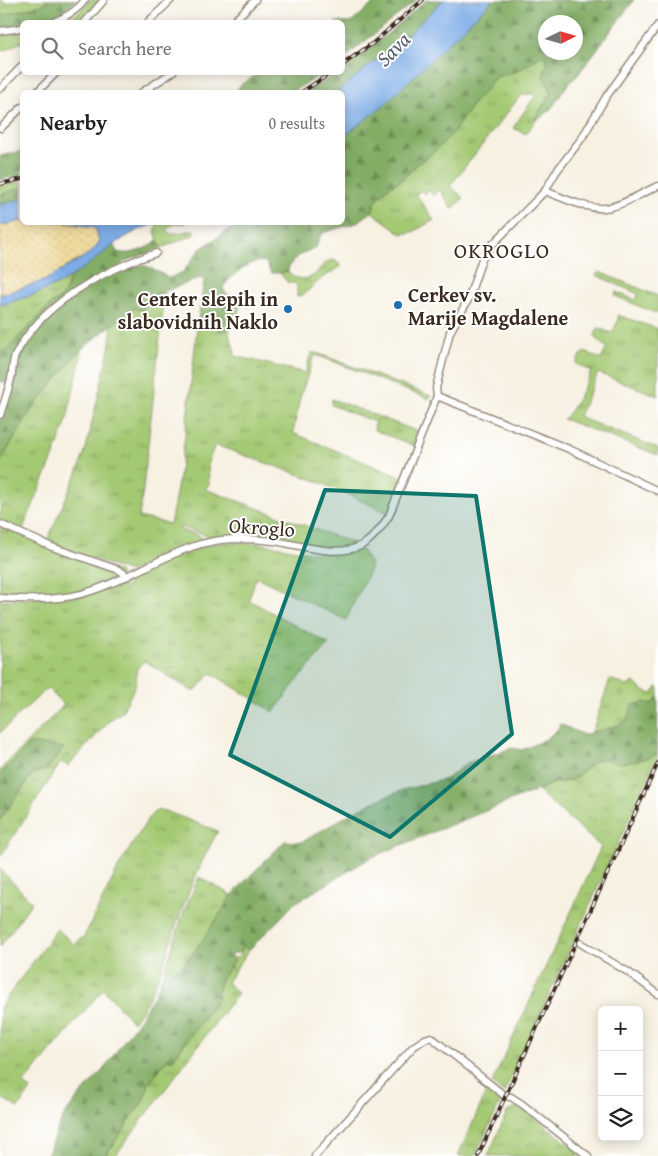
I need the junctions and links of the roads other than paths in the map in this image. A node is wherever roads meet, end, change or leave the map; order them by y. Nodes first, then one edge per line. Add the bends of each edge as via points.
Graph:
1 (85, 0) edge
2 (104, 0) edge
3 (171, 0) edge
4 (255, 0) edge
5 (59, 20) edge
6 (87, 20) edge
7 (150, 20) edge
8 (235, 20) edge
9 (658, 25) edge
10 (20, 28) edge
11 (0, 31) edge
12 (20, 68) edge
13 (54, 75) edge
14 (169, 75) edge
15 (0, 89) edge
16 (39, 90) edge
17 (145, 90) edge
18 (20, 110) edge
19 (1, 128) edge
20 (658, 186) edge
21 (545, 191) junction
22 (156, 253) dead end
23 (437, 396) junction
24 (0, 415) edge
25 (658, 491) edge
26 (0, 524) edge
27 (128, 576) junction
28 (0, 598) edge
29 (580, 943) dead end
30 (658, 994) edge
31 (315, 1156) edge
32 (588, 1156) edge

1 - 5 street
2 - 6 street
3 - 7 street
4 - 8 street
9 - 21 street, Okroglo
10 - 11 street
12 - 15 street
13 - 16 street
14 - 17 street
18 - 19 street
20 - 21 street via 605,208 588,206
21 - 23 street, Okroglo via 482,259 468,300 450,332 436,388
22 - 24 street via 91,281 39,321 25,337 14,359
23 - 25 street via 569,449
23 - 27 street, Okroglo via 390,516 363,545 334,551 246,538 208,542
26 - 27 street
27 - 28 street, Okroglo via 72,596 31,600
29 - 30 street
31 - 32 street via 413,1046 430,1037

